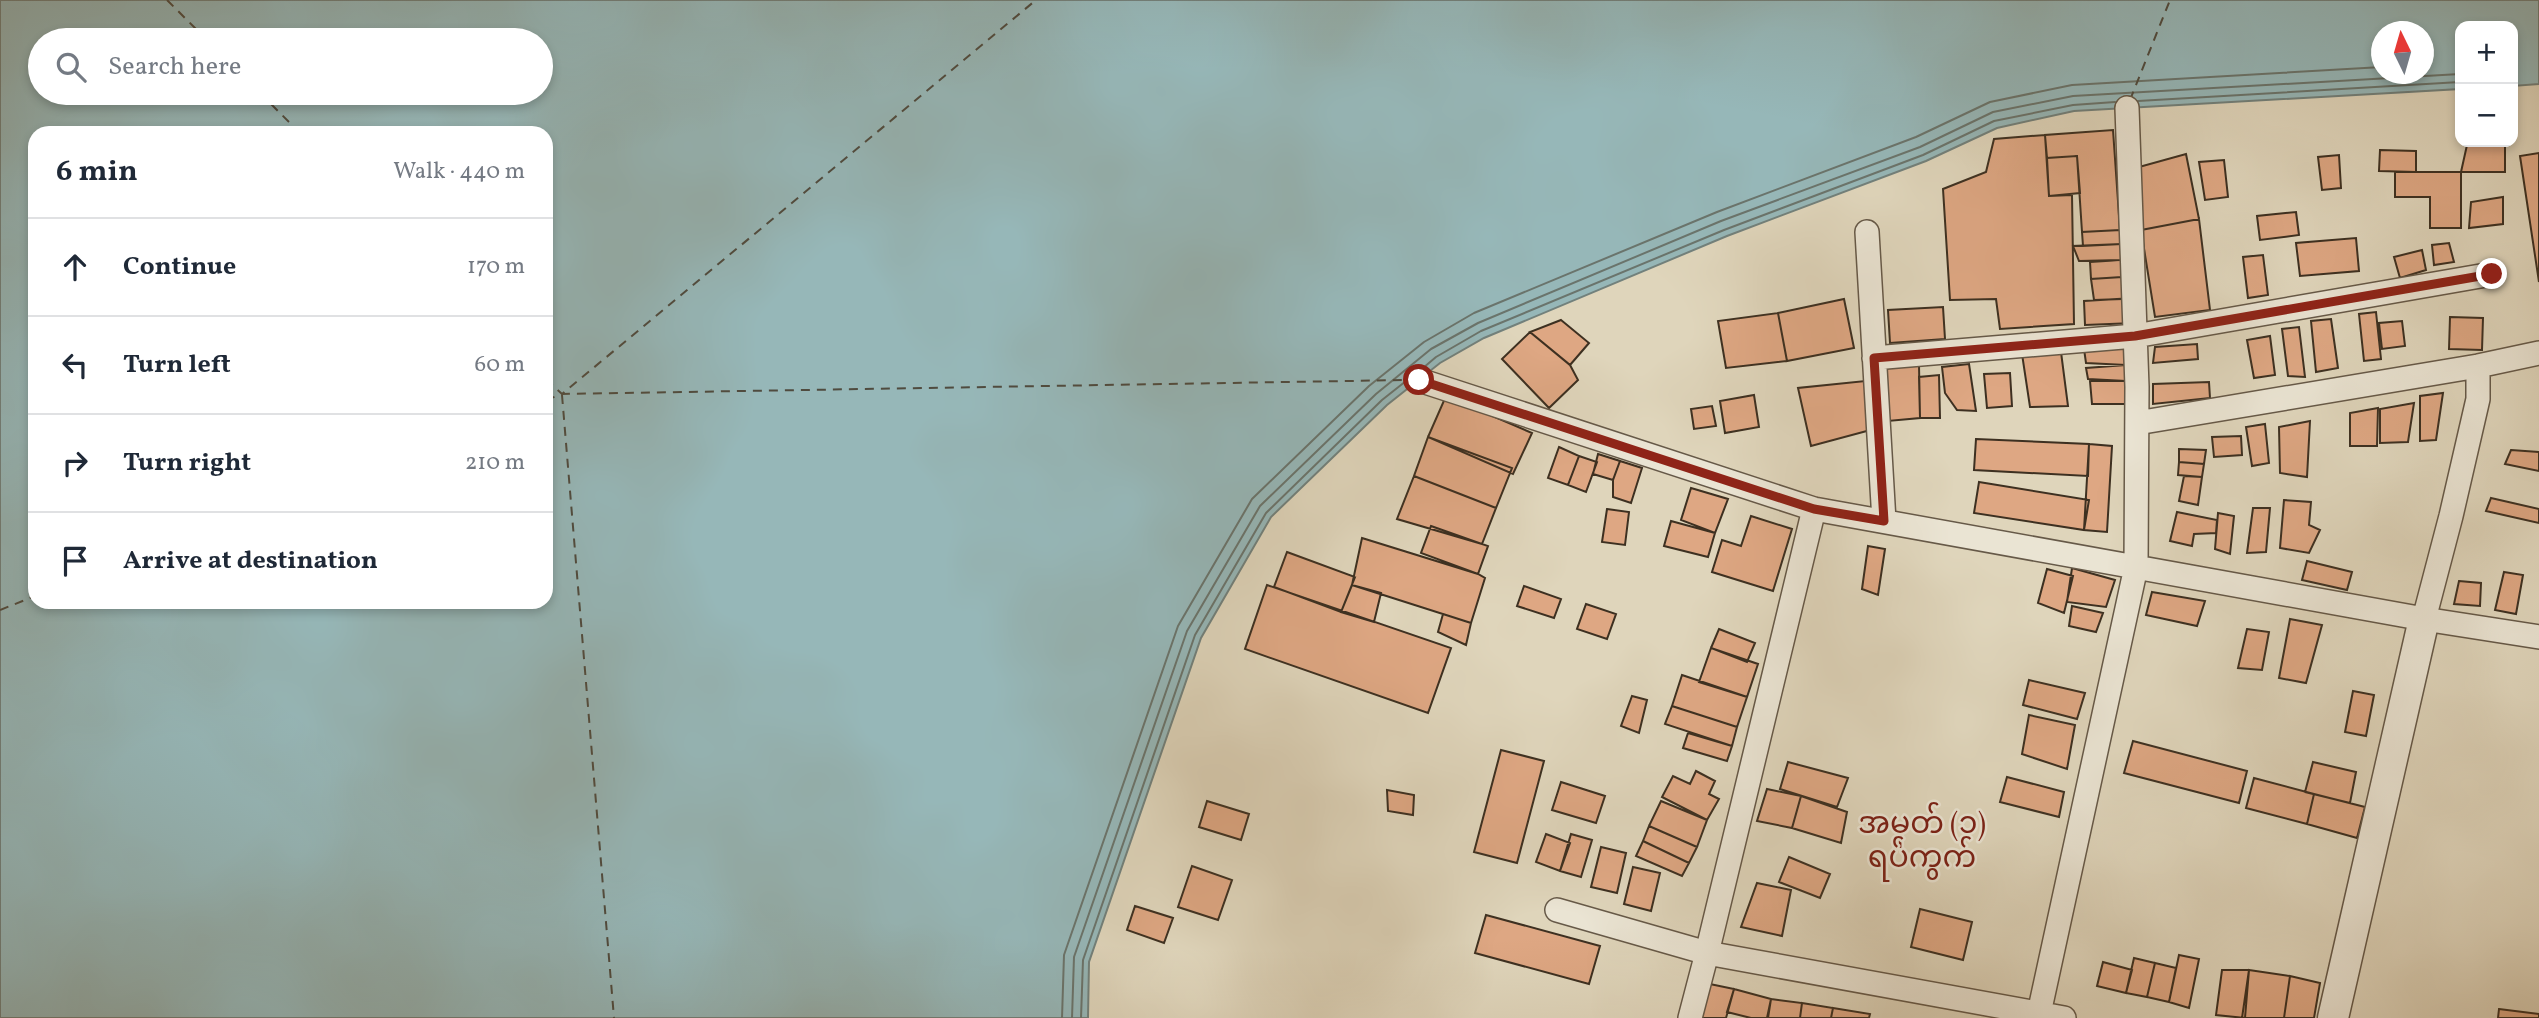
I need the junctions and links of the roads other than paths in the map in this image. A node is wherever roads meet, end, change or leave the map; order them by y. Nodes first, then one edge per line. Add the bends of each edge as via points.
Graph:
1 (2127, 108) dead end
2 (1867, 232) dead end
3 (2492, 274) dead end
4 (2135, 336) junction
5 (2539, 353) edge
6 (1874, 358) junction
7 (2478, 366) junction
8 (1419, 380) dead end
9 (2137, 423) junction
10 (1814, 509) junction
11 (1884, 521) junction
12 (2136, 567) junction
13 (2424, 619) junction
14 (2539, 637) edge
15 (1557, 910) dead end
16 (1707, 953) junction
17 (2039, 1016) edge
18 (1689, 1018) edge
19 (2064, 1018) edge
20 (2333, 1018) edge

1 - 4 street
2 - 6 street
3 - 4 street
4 - 6 street
4 - 9 street
5 - 7 street
6 - 11 street
7 - 9 street
7 - 13 street via 2478,399
8 - 10 street
9 - 12 street
10 - 11 street
10 - 16 street
11 - 12 street
12 - 13 street
12 - 17 street
13 - 14 street
13 - 20 street
15 - 16 street
16 - 17 street
16 - 18 street
17 - 19 street

